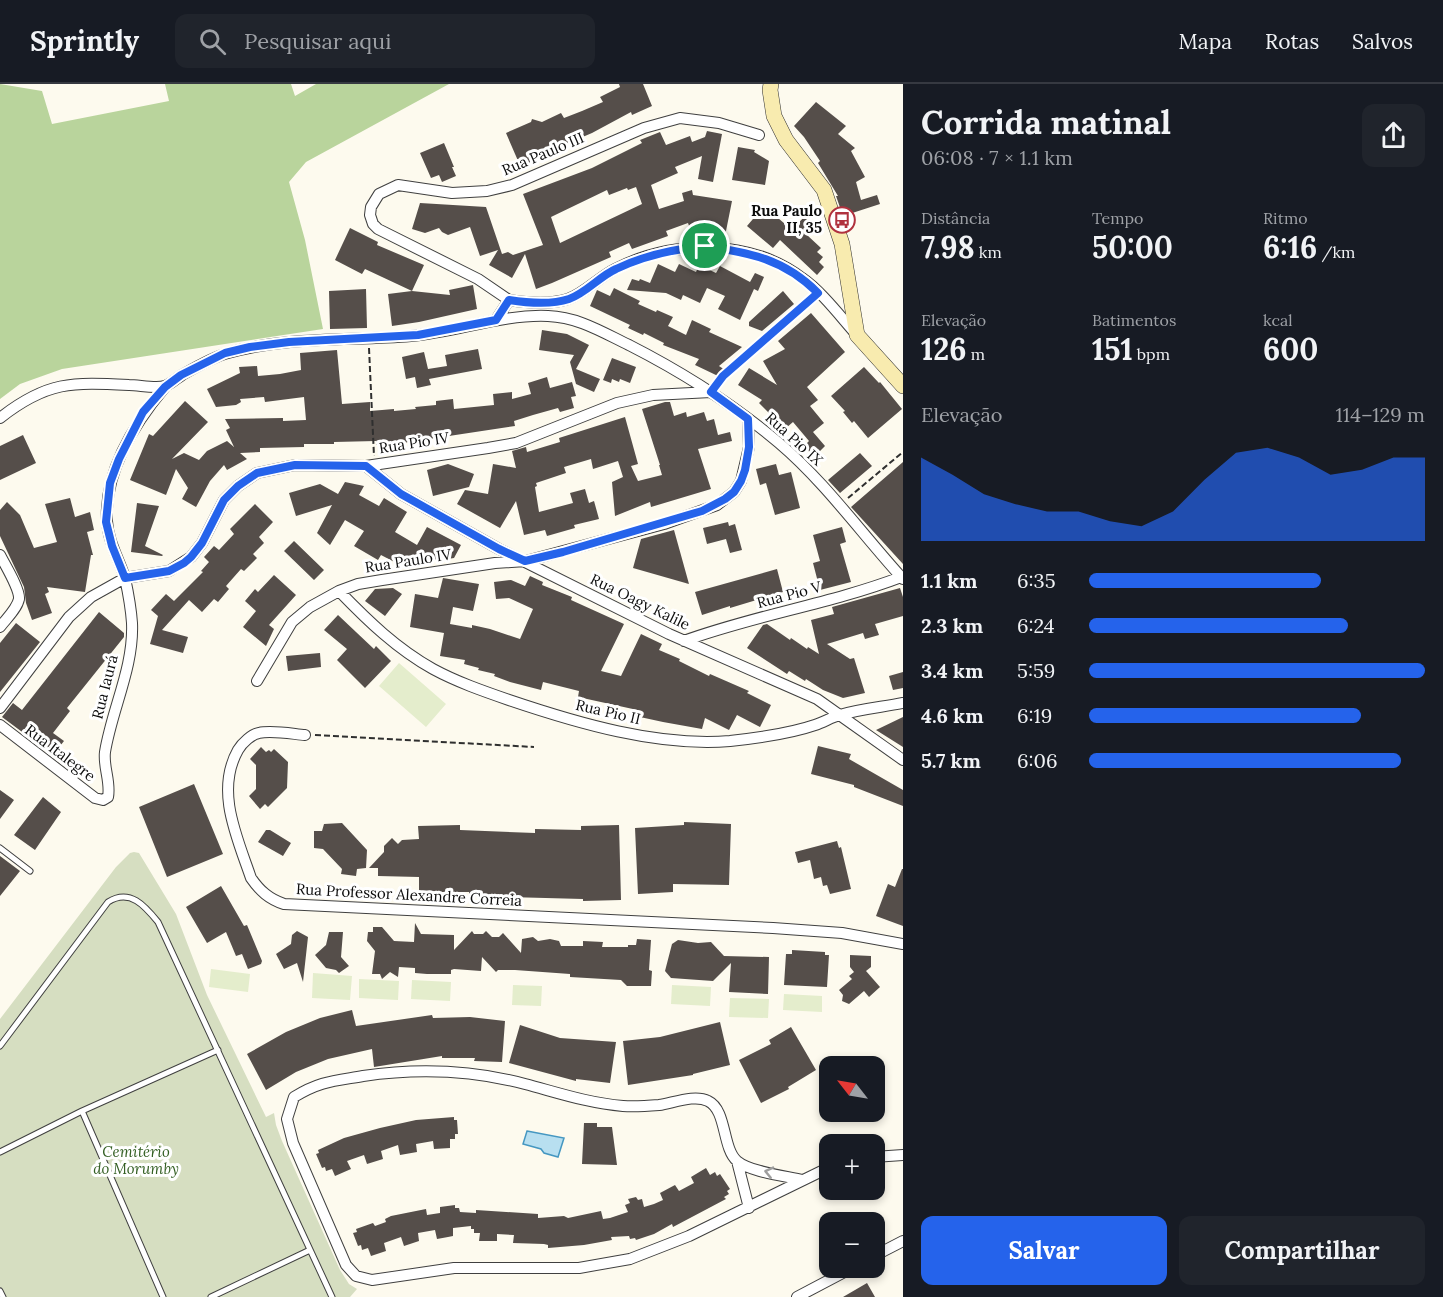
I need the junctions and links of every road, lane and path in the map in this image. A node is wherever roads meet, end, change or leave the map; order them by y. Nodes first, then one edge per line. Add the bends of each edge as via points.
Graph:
1 (771, 84) edge
2 (759, 135) dead end
3 (818, 293) junction
4 (570, 298) junction
5 (509, 300) junction
6 (576, 319) junction
7 (496, 320) junction
8 (858, 335) junction
9 (368, 339) junction
10 (903, 386) edge
11 (165, 387) junction
12 (711, 392) junction
13 (0, 418) edge
14 (748, 419) junction
15 (903, 452) edge
16 (370, 465) junction
17 (839, 506) junction
18 (0, 555) edge
19 (525, 561) junction
20 (125, 578) junction
21 (902, 578) edge
22 (339, 591) junction
23 (0, 627) edge
24 (684, 641) junction
25 (257, 681) dead end
26 (903, 703) edge
27 (0, 708) edge
28 (840, 715) junction
29 (0, 726) edge
30 (305, 735) joint
31 (534, 747) dead end
32 (903, 760) edge
33 (103, 800) joint
34 (0, 848) edge
35 (30, 871) dead end
36 (903, 944) edge
37 (0, 1046) edge
38 (218, 1050) junction
39 (82, 1111) junction
40 (0, 1152) edge
41 (903, 1155) edge
42 (885, 1156) edge
43 (737, 1161) junction
44 (819, 1172) edge
45 (803, 1180) junction
46 (749, 1208) junction
47 (903, 1241) edge
48 (310, 1250) junction
49 (885, 1250) edge
50 (833, 1278) edge
51 (0, 1291) edge
52 (3, 1297) edge
53 (163, 1297) edge
54 (211, 1297) edge
55 (332, 1297) edge
56 (797, 1297) edge

1 - 8 street via 774,116 786,140 824,190 842,244
2 - 5 street, Rua Paulo III via 719,123 680,118 644,128 512,185 452,193 398,185 379,194 370,215 378,229 478,279
3 - 4 street via 803,278 779,264 748,253 705,246 654,253 614,269
3 - 8 street
3 - 12 path via 723,376
4 - 5 street via 542,302
4 - 6 street via 570,311
5 - 7 street
6 - 7 street, Rua Pio IX via 516,316
6 - 12 street, Rua Pio IX
7 - 9 street, Rua Pio IX via 418,335
8 - 10 street
9 - 11 street, Rua Pio IX via 289,342 225,353
9 - 16 path
11 - 13 street via 59,386 37,393
11 - 20 street, Rua Iaurá via 143,412 110,483 106,522
12 - 14 street, Rua Pio IX
12 - 16 street, Rua Pio IV via 653,395 598,409 516,443
14 - 17 street, Rua Pio IX via 780,444
14 - 19 street, Rua Paulo IV via 749,447 741,481 717,505 664,524
15 - 17 path
16 - 19 street, Rua Oagy Kalile via 401,494
16 - 20 street, Rua Pio IV via 295,465 257,473 224,500 191,557 169,571
17 - 21 street, Rua Pio IX
18 - 23 street via 19,600
19 - 22 street, Rua Paulo IV via 382,580
19 - 24 street, Rua Oagy Kalile
20 - 27 street, Rua Pio IV via 102,589 69,617
20 - 33 street, Rua Iaurá via 131,636 106,747 109,793
21 - 24 street, Rua Pio V
22 - 25 street, Rua Paulo IV via 292,622
22 - 28 street, Rua Pio II via 377,630 433,669 503,698 579,721 658,738 699,742 790,732
24 - 28 street, Rua Oagy Kalile via 817,699
26 - 28 street, Rua Pio II
28 - 32 street, Rua Oagy Kalile
29 - 33 street, Rua Italegre
30 - 31 path
30 - 36 street, Rua Professor Alexandre Correia via 258,733 240,746 228,775 227,802 251,878 267,896 284,904 773,928 842,933
34 - 35 lane
37 - 38 lane via 108,902 130,897 145,905 158,922
38 - 39 lane
38 - 48 lane
39 - 40 lane
39 - 53 lane
41 - 42 street
45 -> 43 street
43 - 46 street
43 - 46 street via 716,1107 708,1100 697,1098 634,1107 604,1104 475,1074 423,1070 334,1080 294,1097 287,1119 293,1143 346,1265 356,1276 372,1280 454,1268 579,1268 630,1258
44 - 45 street
45 - 46 street
47 - 49 street
48 - 54 lane
48 - 55 lane
50 - 56 street
51 - 52 lane

